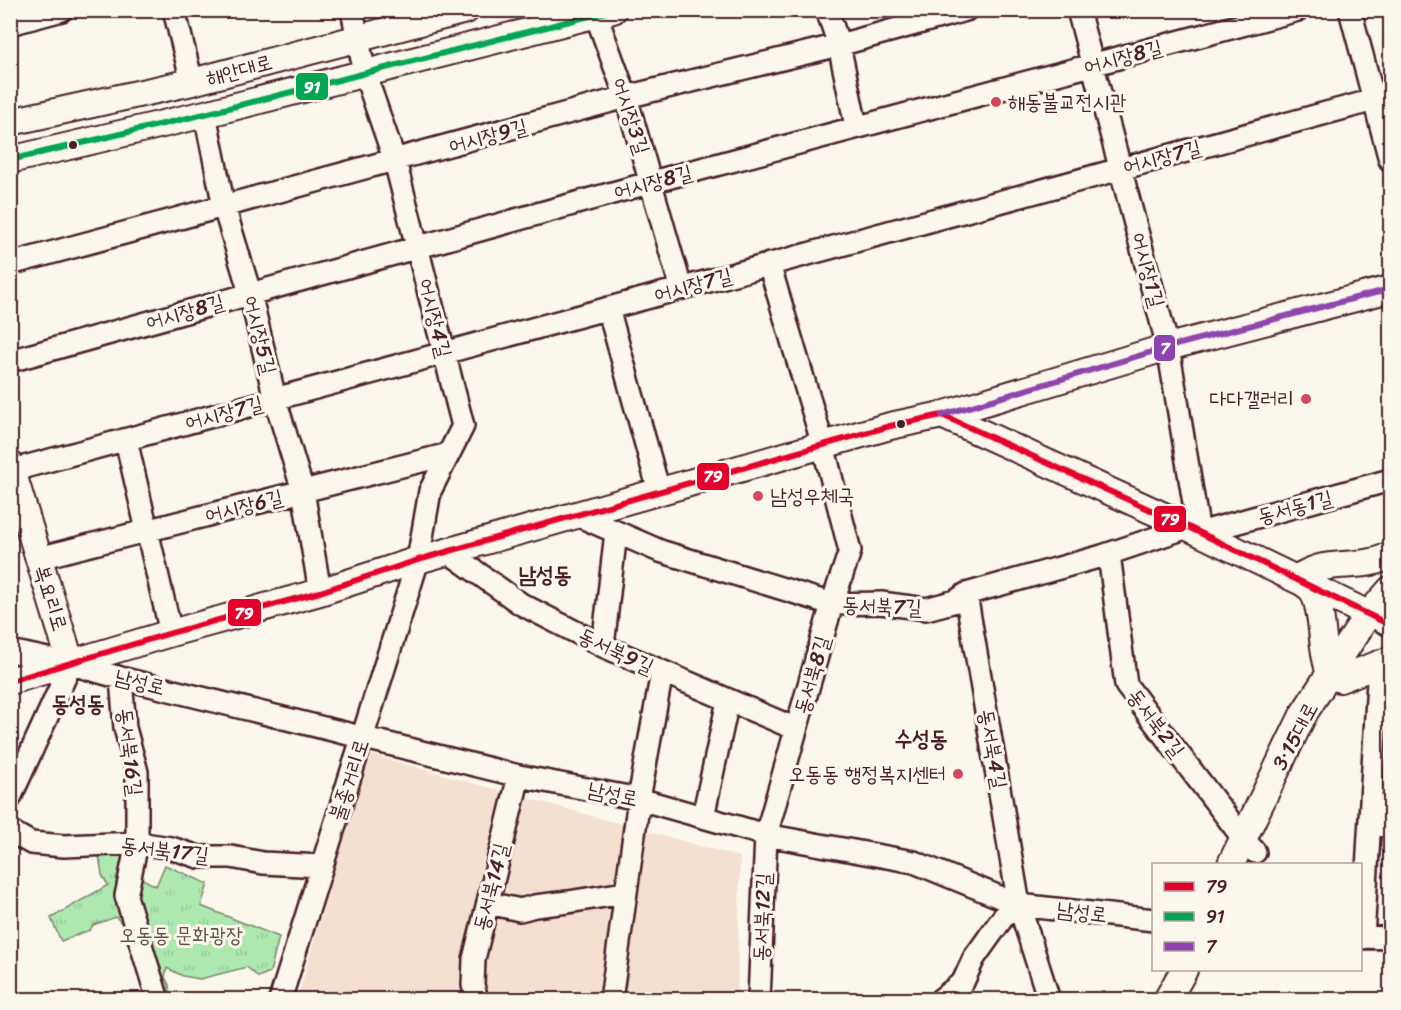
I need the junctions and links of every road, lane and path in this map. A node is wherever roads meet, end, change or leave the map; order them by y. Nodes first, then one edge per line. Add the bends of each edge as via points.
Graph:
1 (62, 10) edge
2 (174, 10) edge
3 (352, 10) edge
4 (466, 10) edge
5 (827, 10) edge
6 (966, 10) edge
7 (1078, 10) edge
8 (1298, 10) edge
9 (1350, 10) edge
10 (605, 13) edge
11 (10, 24) edge
12 (358, 39) junction
13 (839, 45) junction
14 (1093, 65) junction
15 (365, 74) junction
16 (192, 82) junction
17 (626, 97) junction
18 (1382, 97) edge
19 (205, 114) junction
20 (10, 122) edge
21 (856, 126) junction
22 (10, 160) edge
23 (1390, 160) edge
24 (395, 161) junction
25 (1120, 168) junction
26 (652, 182) junction
27 (224, 207) junction
28 (417, 248) junction
29 (10, 264) edge
30 (769, 264) junction
31 (681, 288) junction
32 (1390, 289) edge
33 (250, 293) junction
34 (608, 308) junction
35 (1168, 347) junction
36 (444, 353) junction
37 (10, 361) edge
38 (275, 399) junction
39 (942, 415) junction
40 (126, 440) junction
41 (823, 445) junction
42 (449, 454) junction
43 (11, 469) edge
44 (1390, 480) edge
45 (303, 491) junction
46 (659, 491) junction
47 (577, 515) junction
48 (148, 530) junction
49 (1194, 530) junction
50 (616, 532) junction
51 (447, 551) junction
52 (1109, 554) junction
53 (1390, 555) edge
54 (39, 558) junction
55 (418, 560) junction
56 (1296, 578) junction
57 (1390, 590) edge
58 (320, 592) junction
59 (966, 594) junction
60 (831, 604) junction
61 (1380, 620) edge
62 (171, 633) junction
63 (603, 646) junction
64 (10, 651) edge
65 (1385, 662) edge
66 (71, 664) junction
67 (662, 672) junction
68 (1335, 676) junction
69 (121, 678) junction
70 (10, 681) edge
71 (728, 701) junction
72 (796, 729) junction
73 (362, 737) junction
74 (519, 776) junction
75 (10, 798) edge
76 (639, 799) junction
77 (703, 817) junction
78 (1380, 824) edge
79 (10, 831) edge
80 (766, 835) junction
81 (137, 843) junction
82 (1249, 851) edge
83 (1232, 863) edge
84 (321, 866) junction
85 (624, 893) junction
86 (488, 903) junction
87 (1019, 905) junction
88 (1152, 920) edge
89 (1362, 937) edge
90 (1390, 938) edge
91 (1183, 971) edge
92 (1199, 971) edge
93 (158, 999) edge
94 (280, 999) edge
95 (477, 999) edge
96 (611, 999) edge
97 (759, 999) edge
98 (940, 999) edge
99 (1049, 999) edge
100 (1167, 999) edge
101 (1184, 999) edge

1 - 11 street
2 - 16 street
3 - 12 street, 어시장4길
4 - 12 main road, 해안대로
5 - 13 street
6 - 13 street, 어시장9길
7 - 14 street, 어시장1길
8 - 14 street, 어시장8길
9 - 18 street
10 - 15 main road, 해안대로
10 - 17 street, 어시장3길
12 - 15 street, 어시장4길
12 - 16 main road, 해안대로
13 - 17 street, 어시장9길
13 - 21 street
14 - 21 street, 어시장8길
14 - 25 street, 어시장1길
15 - 19 main road, 해안대로
15 - 24 street, 어시장4길
16 - 20 main road, 해안대로
17 - 24 street, 어시장9길
17 - 26 street, 어시장3길
18 - 23 street
18 - 25 street, 어시장7길
19 - 22 main road, 해안대로
19 - 27 street, 어시장5길
21 - 26 street, 어시장8길
24 - 27 street, 어시장9길
24 - 28 street, 어시장4길
25 - 30 street, 어시장7길
25 - 35 street, 어시장1길
26 - 28 street, 어시장8길
26 - 31 street, 어시장3길
27 - 29 street, 어시장9길
27 - 33 street, 어시장5길
28 - 33 street, 어시장8길
28 - 36 street, 어시장4길
30 - 31 street, 어시장7길
30 - 41 street, 동서북8길
31 - 34 street, 어시장7길
32 - 35 main road
33 - 37 street, 어시장8길
33 - 38 street, 어시장5길
34 - 36 street, 어시장7길
34 - 46 street
35 - 39 main road
35 - 49 street, 어시장1길
36 - 38 street, 어시장7길
36 - 42 street, 어시장4길 via 463,426
38 - 40 street, 어시장7길
38 - 45 street, 어시장5길
39 - 41 main road
39 - 49 main road
40 - 43 street, 어시장7길
40 - 48 street
41 - 46 main road
41 - 60 street, 동서북8길 via 850,551
42 - 45 street, 어시장6길
42 - 55 street, 어시장4길 via 430,491
43 - 54 main road, 복요리로
44 - 49 street, 동서동1길
45 - 48 street, 어시장6길
45 - 58 street, 어시장5길
46 - 47 main road
47 - 50 street, 동서북7길
47 - 51 main road
48 - 54 street, 어시장6길
48 - 62 street
49 - 52 street, 동서북7길
49 - 56 main road
50 - 60 street, 동서북7길 via 660,550
50 - 63 street
51 - 55 main road
51 - 63 street, 동서북9길 via 520,604
52 - 59 street, 동서북7길
52 - 82 street, 동서북2길 via 1126,685
53 - 56 main road via 1320,568
54 - 66 main road, 복요리로
55 - 58 main road
55 - 73 street, 불종거리로
56 - 61 main road
56 - 68 main road via 1313,591 1326,661
57 - 61 main road, 3·15대로
58 - 62 main road
59 - 60 street, 동서북7길 via 956,601 926,609 881,603
59 - 87 street, 동서북4길
60 - 72 street, 동서북8길
61 - 68 main road, 3·15대로 via 1365,619
62 - 66 main road
63 - 67 street, 동서북9길
64 - 66 street, 남성로
65 - 68 main road
65 - 78 street
66 - 69 street, 남성로
66 - 70 main road
66 - 75 street
67 - 71 street, 동서북9길
67 - 76 street
68 - 82 main road, 3·15대로 via 1305,713
69 - 73 street, 남성로
69 - 81 street, 동서북16길 via 125,728 137,772
71 - 72 street, 동서북9길
71 - 77 street
72 - 80 street, 동서북8길
73 - 74 street, 남성로
73 - 84 street, 불종거리로
74 - 76 street, 남성로
74 - 86 street, 동서북14길
76 - 77 street, 남성로
76 - 85 street
77 - 80 street, 남성로
78 - 89 street
79 - 81 street, 동서북17길 via 31,843
80 - 87 street, 남성로 via 914,862
80 - 97 street, 동서북12길
81 - 84 street, 동서북17길 via 199,857
81 - 93 street, 동서북16길 via 126,896
82 - 83 main road, 3·15대로
84 - 94 street, 불종거리로
85 - 86 street via 520,910
85 - 96 street
86 - 95 street, 동서북14길 via 474,959
87 - 88 street, 남성로
87 - 98 street via 1004,916 974,958 963,982
87 - 99 street, 동서북4길
89 - 90 street
91 - 100 main road
92 - 101 main road

